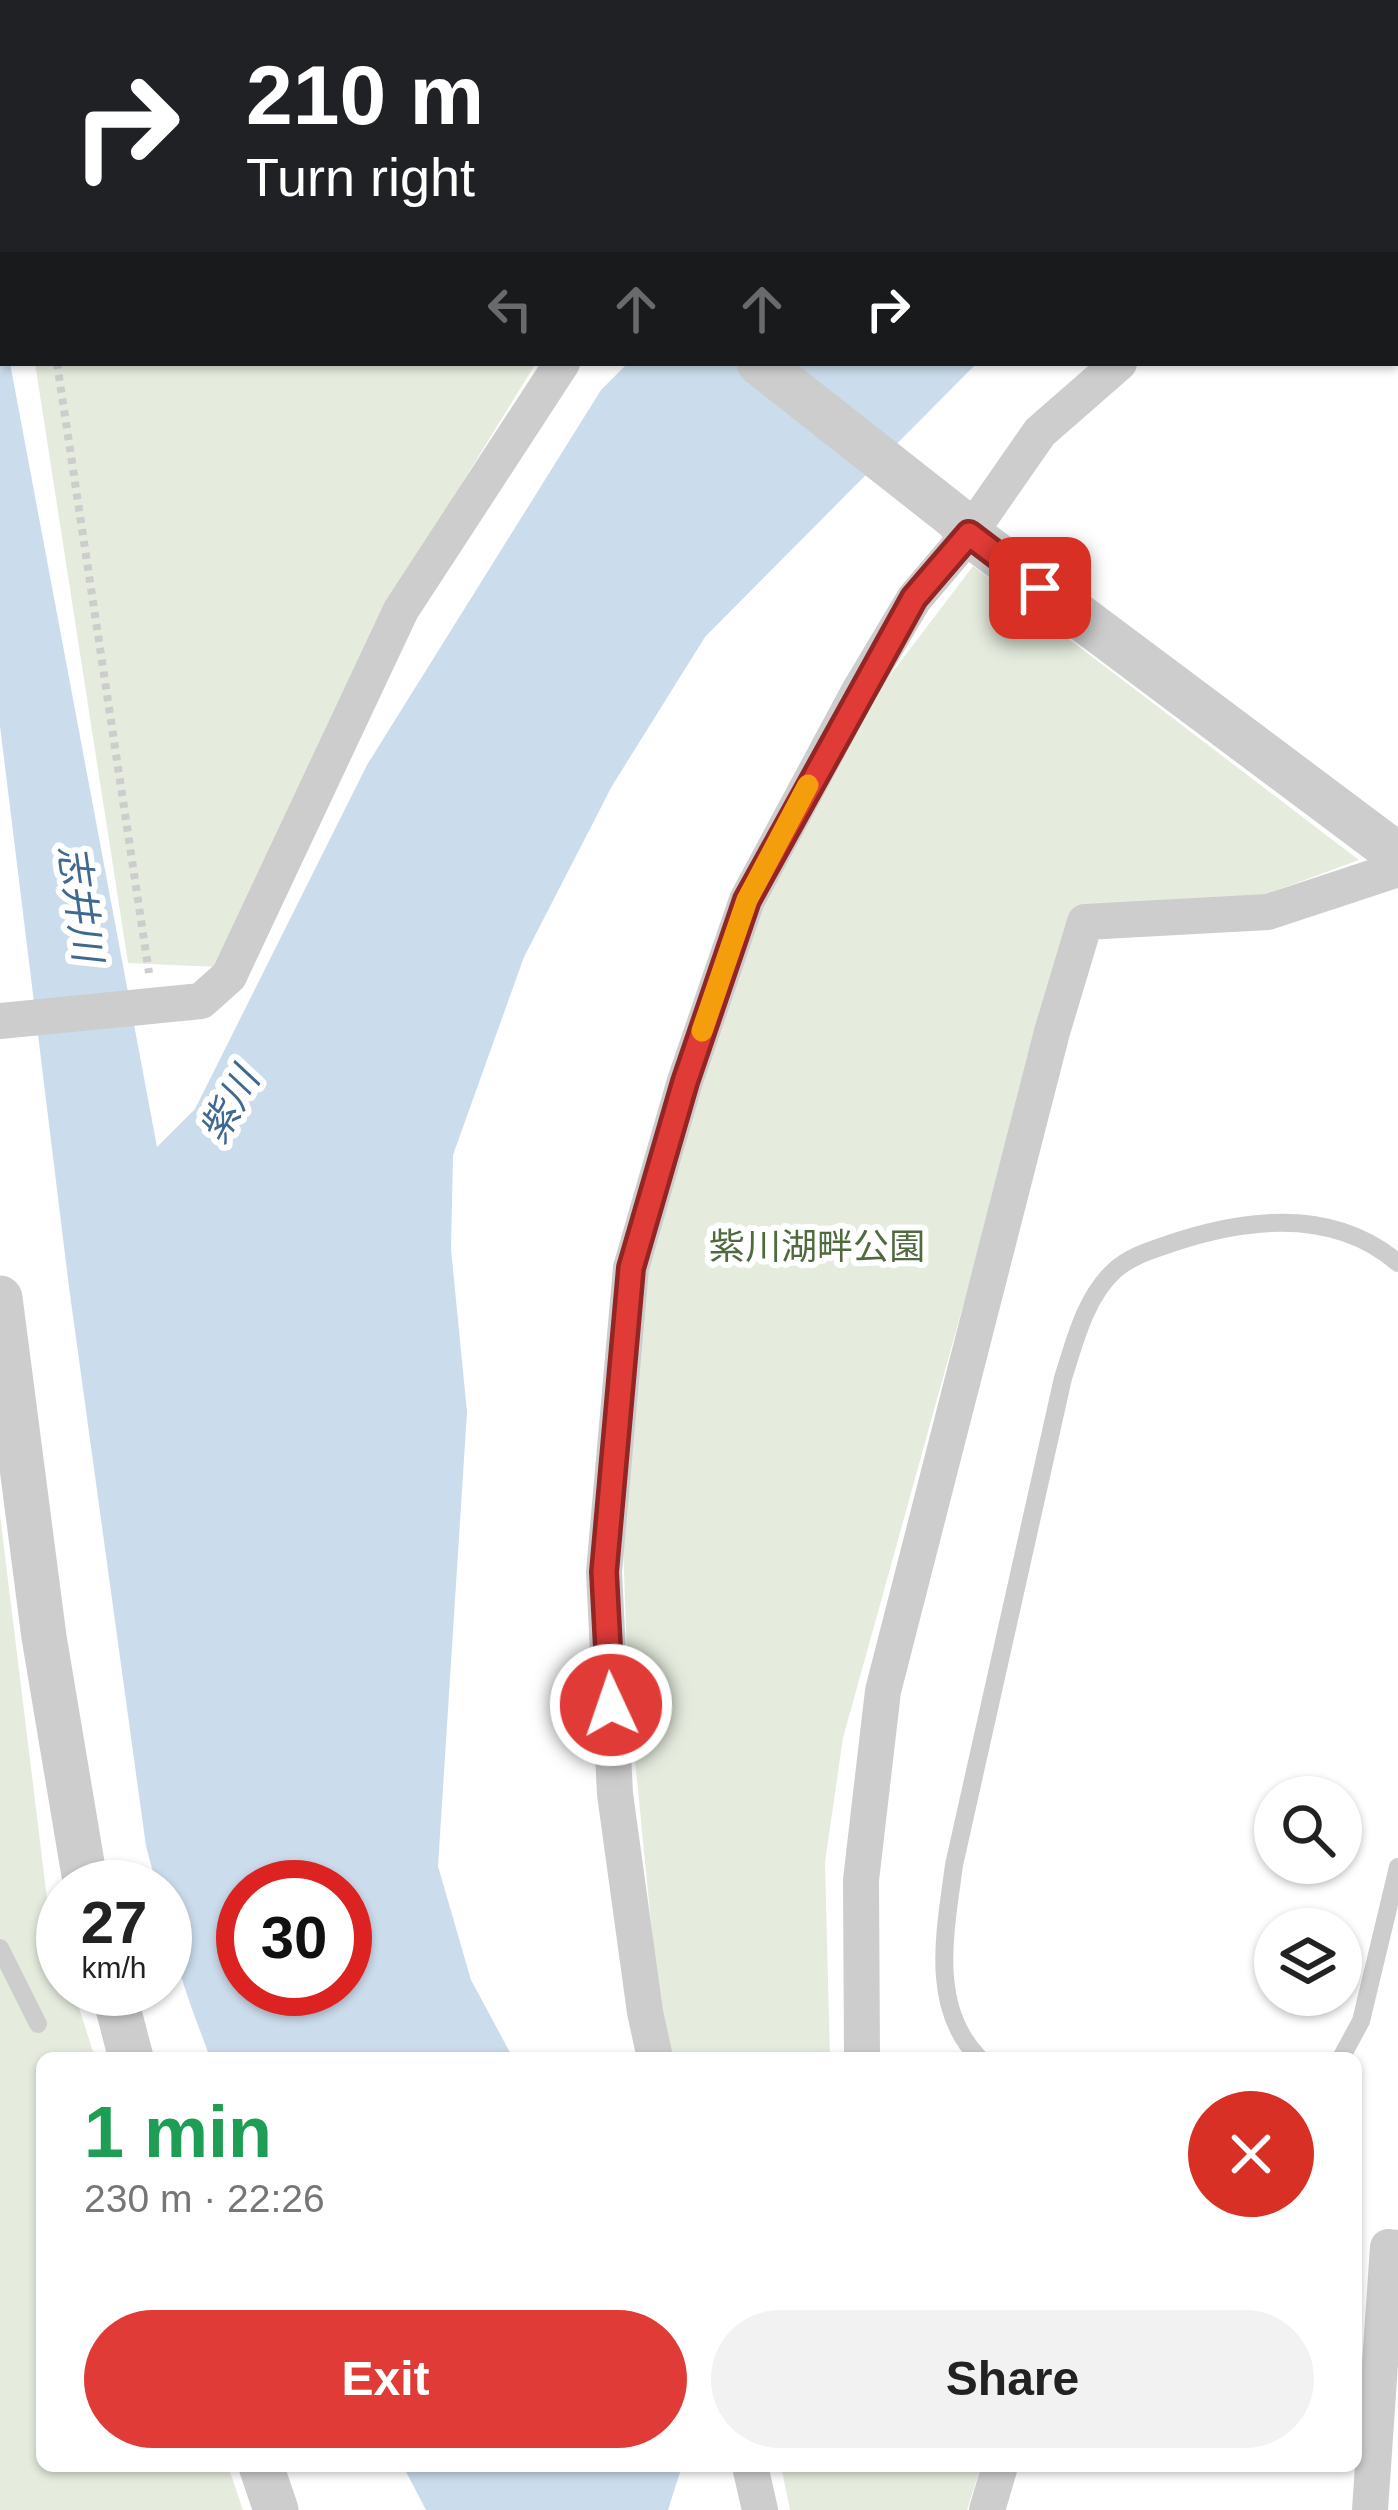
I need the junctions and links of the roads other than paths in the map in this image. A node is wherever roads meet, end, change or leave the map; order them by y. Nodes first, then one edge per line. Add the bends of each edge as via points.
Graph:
1 (560, 366) edge
2 (763, 366) edge
3 (1116, 366) edge
4 (963, 526) junction
5 (1398, 855) edge
6 (1398, 868) edge
7 (0, 1021) edge
8 (1398, 1263) edge
9 (0, 1298) edge
10 (81, 1860) edge
11 (1398, 1867) edge
12 (0, 1948) edge
13 (120, 2016) edge
14 (38, 2024) dead end
15 (129, 2052) edge
16 (654, 2052) edge
17 (862, 2052) edge
18 (975, 2052) edge
19 (1344, 2052) edge
20 (1398, 2248) edge
21 (1370, 2289) edge
22 (263, 2472) edge
23 (751, 2472) edge
24 (998, 2472) edge
25 (276, 2510) edge
26 (760, 2510) edge
27 (987, 2510) edge
28 (1370, 2510) edge

1 - 7 street via 401,610 229,976 201,1001
2 - 4 street
3 - 4 street via 1040,432
4 - 5 street
4 - 16 street via 914,598 747,900 631,1268 604,1572 615,1794
6 - 17 street via 1268,912 1085,922 884,1691 861,1880
8 - 18 lane via 1374,1243 1328,1226 1276,1221 1213,1229 1113,1272 1083,1315 954,1864 944,1982
9 - 10 street
11 - 19 lane via 1361,2021
12 - 14 lane
13 - 15 street
20 - 21 street via 1388,2247
21 - 28 street
22 - 25 street
23 - 26 street
24 - 27 street

